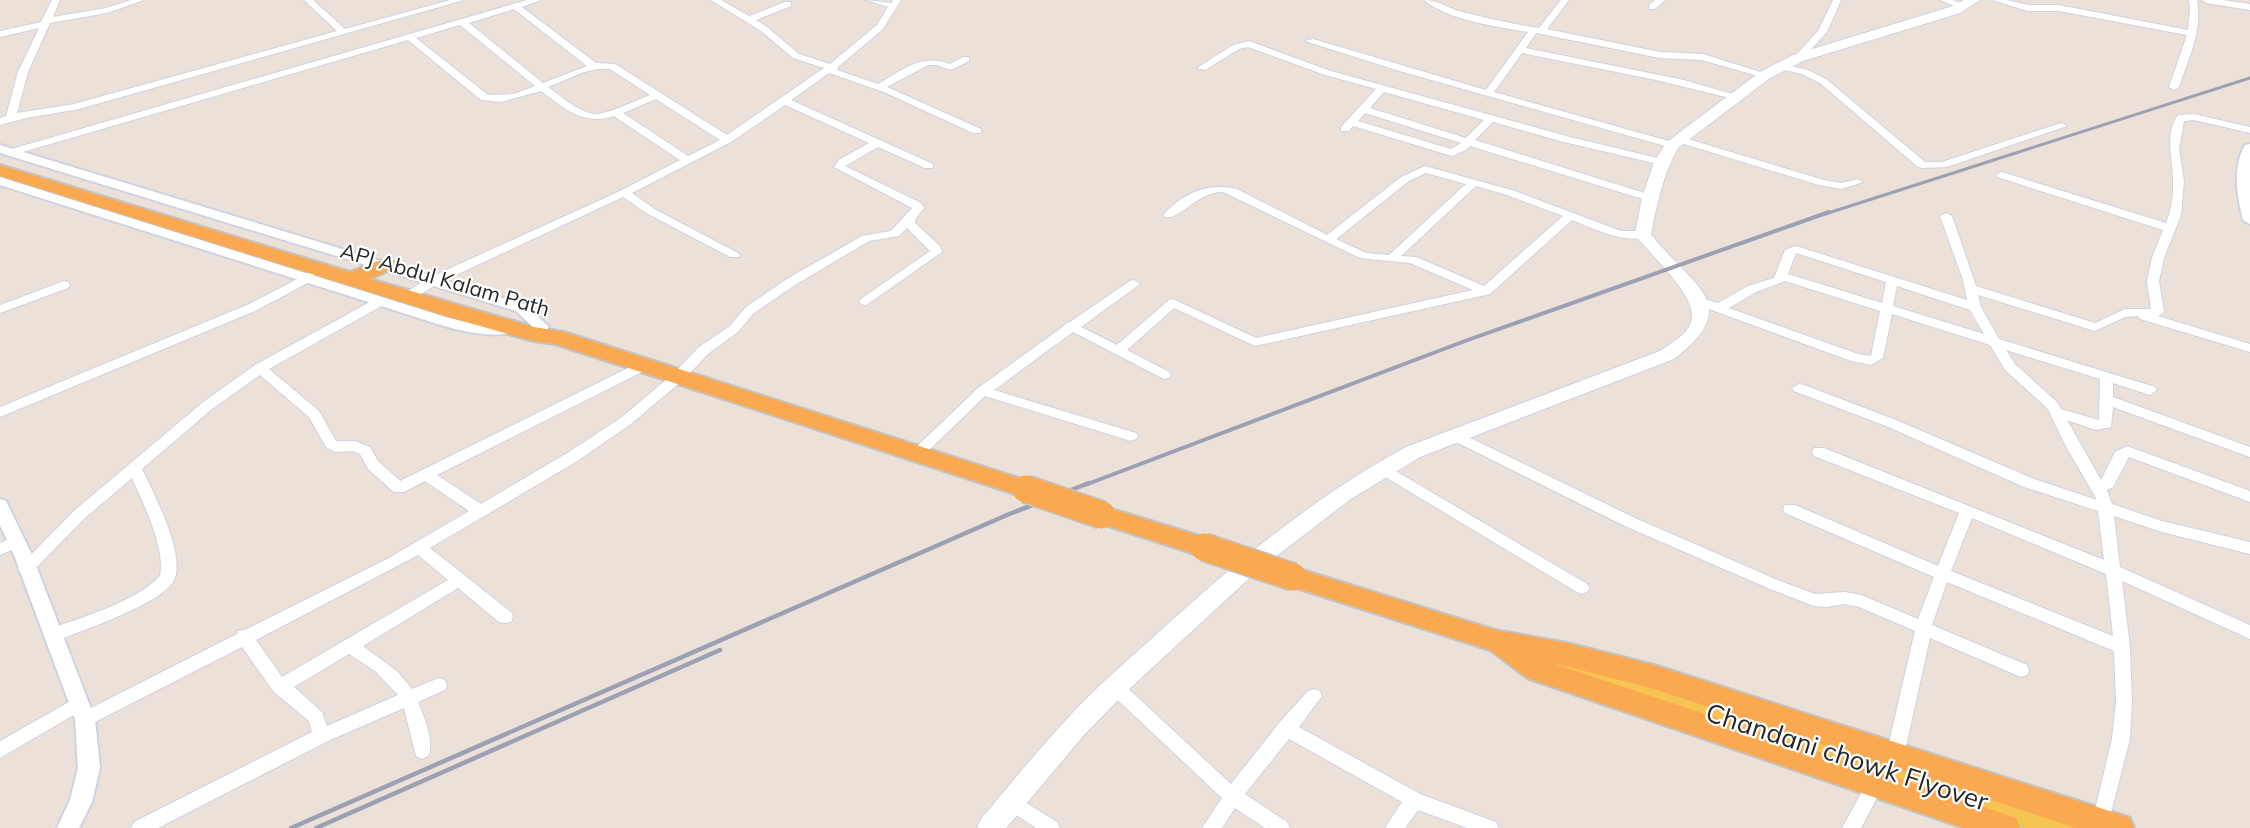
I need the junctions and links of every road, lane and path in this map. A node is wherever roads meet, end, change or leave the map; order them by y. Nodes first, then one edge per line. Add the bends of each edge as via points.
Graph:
1 (56, 0) edge
2 (140, 0) edge
3 (308, 0) edge
4 (460, 0) edge
5 (537, 0) edge
6 (715, 0) edge
7 (870, 0) edge
8 (1428, 0) edge
9 (1564, 0) edge
10 (1661, 0) edge
11 (1837, 0) edge
12 (1944, 0) edge
13 (1996, 0) edge
14 (2193, 0) edge
15 (2206, 0) edge
16 (896, 3) edge
17 (1969, 3) edge
18 (788, 4) dead end
19 (515, 6) junction
20 (1652, 7) dead end
21 (2250, 7) edge
22 (748, 20) junction
23 (462, 21) junction
24 (46, 23) junction
25 (342, 31) junction
26 (1538, 31) junction
27 (2191, 33) junction
28 (0, 34) edge
29 (409, 37) junction
30 (1310, 41) dead end
31 (1518, 49) junction
32 (1798, 57) junction
33 (966, 59) dead end
34 (595, 67) junction
35 (1202, 68) dead end
36 (832, 69) junction
37 (1772, 71) junction
38 (542, 86) junction
39 (879, 87) junction
40 (1383, 87) junction
41 (2174, 87) dead end
42 (1490, 92) junction
43 (658, 95) junction
44 (1738, 97) junction
45 (785, 102) junction
46 (1363, 109) junction
47 (614, 111) junction
48 (11, 116) junction
49 (1491, 118) junction
50 (0, 122) edge
51 (2062, 126) dead end
52 (2250, 130) edge
53 (977, 131) dead end
54 (728, 140) junction
55 (879, 142) junction
56 (1468, 142) junction
57 (1675, 142) junction
58 (2250, 148) edge
59 (4, 153) edge
60 (689, 161) junction
61 (1662, 162) junction
62 (929, 166) dead end
63 (0, 170) edge
64 (2001, 175) dead end
65 (0, 181) edge
66 (1474, 182) junction
67 (1858, 182) dead end
68 (624, 193) junction
69 (1650, 198) junction
70 (1169, 215) dead end
71 (1570, 216) junction
72 (1946, 216) dead end
73 (2250, 220) edge
74 (908, 221) junction
75 (2170, 228) junction
76 (1643, 234) junction
77 (1328, 240) junction
78 (734, 255) dead end
79 (1392, 258) junction
80 (369, 272) junction
81 (1782, 276) junction
82 (309, 277) junction
83 (1892, 281) junction
84 (1134, 284) dead end
85 (64, 285) dead end
86 (421, 288) junction
87 (1972, 289) junction
88 (1486, 291) junction
89 (381, 301) junction
90 (1699, 301) junction
91 (865, 302) dead end
92 (1975, 307) junction
93 (1719, 308) junction
94 (0, 309) edge
95 (1886, 309) junction
96 (2131, 312) junction
97 (1070, 326) junction
98 (510, 328) junction
99 (549, 332) junction
100 (1995, 343) junction
101 (2250, 348) edge
102 (1118, 351) junction
103 (643, 366) junction
104 (260, 368) junction
105 (1164, 375) dead end
106 (2107, 376) junction
107 (678, 377) junction
108 (1799, 388) dead end
109 (2150, 390) dead end
110 (983, 391) junction
111 (2106, 399) junction
112 (0, 412) edge
113 (2056, 412) junction
114 (1453, 435) junction
115 (1131, 436) dead end
116 (1819, 452) dead end
117 (2250, 452) edge
118 (916, 454) junction
119 (134, 467) junction
120 (1382, 468) junction
121 (426, 475) junction
122 (2100, 487) junction
123 (2250, 496) edge
124 (0, 506) edge
125 (1790, 509) dead end
126 (2107, 509) junction
127 (480, 510) junction
128 (1967, 512) junction
129 (8, 545) edge
130 (419, 548) junction
131 (2250, 548) edge
132 (26, 569) junction
133 (2113, 572) junction
134 (1943, 575) junction
135 (458, 581) junction
136 (1582, 588) dead end
137 (506, 617) dead end
138 (1924, 627) junction
139 (2250, 632) edge
140 (53, 635) junction
141 (244, 636) junction
142 (1495, 641) junction
143 (349, 646) junction
144 (2122, 646) junction
145 (2021, 670) dead end
146 (439, 685) dead end
147 (280, 687) junction
148 (1115, 687) junction
149 (1314, 696) dead end
150 (409, 697) junction
151 (82, 711) junction
152 (1285, 728) junction
153 (322, 736) junction
154 (0, 750) edge
155 (422, 751) dead end
156 (1895, 755) junction
157 (1875, 785) junction
158 (1232, 796) junction
159 (1414, 800) junction
160 (1012, 802) junction
161 (2110, 825) edge
162 (68, 828) edge
163 (140, 828) edge
164 (990, 828) edge
165 (1051, 828) edge
166 (1211, 828) edge
167 (1281, 828) edge
168 (1394, 828) edge
169 (1490, 828) edge
170 (1851, 828) edge
171 (2005, 828) edge
172 (2065, 828) edge

1 - 24 street
2 - 24 street
3 - 25 street
4 - 25 street
5 - 19 street
6 - 22 street
7 - 16 street
8 - 26 street via 1486,22
9 - 26 street via 1562,9
10 - 20 street
11 - 32 street via 1822,32
12 - 17 street
13 - 27 street
14 - 27 street
15 - 21 street
16 - 36 street via 874,33
17 - 32 main road
18 - 22 street
19 - 23 street
19 - 34 street
22 - 36 street via 796,56
23 - 29 street
23 - 38 street
24 - 28 street
24 - 48 street via 23,72
25 - 48 street via 75,107
26 - 31 street
26 - 37 street via 1660,55 1703,57
27 - 41 street
29 - 38 street via 484,98 500,99
29 - 59 street
30 - 42 street via 1446,83
31 - 42 street
31 - 44 street via 1659,76
32 - 37 main road
33 - 39 street via 951,67 926,62
34 - 38 street
34 - 43 street via 612,66
35 - 40 street via 1236,47 1249,44 1313,68
36 - 39 street
36 - 45 street
37 - 44 main road
37 - 51 street via 1805,72 1823,81 1922,165 1943,165
38 - 47 street via 585,115 598,117
39 - 53 street
40 - 46 street
40 - 49 street
42 - 57 street
43 - 47 street
43 - 54 street
44 - 57 main road
45 - 54 street
45 - 55 street
46 - 56 street
46 - 56 street via 1348,126 1446,152 1457,151
47 - 60 street
48 - 50 street
49 - 56 street
49 - 61 street
52 - 75 street via 2187,116 2179,121 2174,149 2179,181
54 - 60 street
55 - 62 street
55 - 74 street via 839,167 917,205
56 - 69 street
57 - 61 main road
57 - 67 street via 1823,183 1842,186
58 - 73 street via 2245,159 2245,203
59 - 80 highway, APJ Abdul Kalam Path
60 - 68 street
61 - 69 main road
63 - 80 highway, APJ Abdul Kalam Path
64 - 75 street
65 - 82 street
66 - 71 street
66 - 77 street via 1434,170 1420,170
66 - 79 street
68 - 78 street
68 - 86 street
69 - 76 main road
70 - 77 street via 1206,189 1218,186 1233,190
71 - 76 street via 1620,234
71 - 88 street
72 - 87 street
74 - 91 street via 936,252
74 - 107 street via 895,234 866,238 791,282 750,310 734,329 704,350
75 - 96 street via 2152,281 2158,312
76 - 90 main road via 1657,256 1695,291
77 - 79 street via 1364,255
79 - 88 street via 1412,260
80 - 86 highway, APJ Abdul Kalam Path
80 - 86 street
81 - 83 street via 1791,250 1796,249
81 - 93 street
81 - 95 street
82 - 89 street
82 - 112 street via 251,308
83 - 92 street
83 - 95 street
84 - 97 street
85 - 94 street
86 - 98 highway, APJ Abdul Kalam Path
86 - 99 highway, APJ Abdul Kalam Path
87 - 92 street
87 - 96 street via 2084,325 2103,326 2116,316
88 - 102 street via 1255,342 1173,303
89 - 98 street via 475,329
89 - 104 street
90 - 93 street
90 - 114 main road via 1698,330 1687,344 1667,355
92 - 100 street
93 - 95 street via 1864,361 1877,358
95 - 100 street
96 - 101 street
97 - 102 street
97 - 110 street
98 - 99 highway, APJ Abdul Kalam Path
99 - 103 highway
100 - 106 street
100 - 113 street via 2010,367 2047,398
102 - 105 street
103 - 107 highway
103 - 121 street
104 - 119 street
104 - 121 street via 314,414 335,447 356,446 365,451 399,488
106 - 109 street
106 - 111 street
107 - 118 highway
107 - 127 street via 608,434
108 - 126 street via 2013,477
110 - 115 street
110 - 118 street
111 - 113 street via 2107,421 2102,426
111 - 117 street
113 - 122 street
114 - 120 main road
114 - 138 street via 1640,526 1775,585 1814,600 1861,601
116 - 128 street
118 - 142 highway, bridge
119 - 132 street
119 - 140 street via 147,492 170,563 168,579 135,601
120 - 136 street
120 - 148 main road via 1272,546 1214,594
121 - 127 street
122 - 123 street via 2108,483 2120,456 2127,451
122 - 126 street
124 - 129 street
125 - 134 street
126 - 131 street
126 - 133 street
127 - 130 street
128 - 133 street via 2070,551
128 - 134 street
129 - 132 street
130 - 135 street
130 - 141 street
132 - 140 street
133 - 139 street
133 - 144 street
134 - 138 street
134 - 144 street
135 - 137 street
135 - 143 street
138 - 145 street
138 - 156 street
140 - 151 street
141 - 147 street
141 - 151 street
142 - 156 highway via 1567,654 1633,672
142 - 157 highway via 1537,670
142 - 172 main road, Chandani chowk Flyover
143 - 147 street
143 - 150 street via 383,667
144 - 161 street via 2123,723
146 - 150 street
147 - 153 street via 316,717
148 - 158 street
148 - 160 main road via 1076,726
149 - 152 street
150 - 153 street
150 - 155 street
151 - 154 street
151 - 162 street via 89,768 81,802
152 - 158 street
152 - 159 street
153 - 163 street
156 - 161 highway
157 - 170 street
157 - 171 highway
158 - 166 street
158 - 167 street
159 - 168 street
159 - 169 street
160 - 164 main road
160 - 165 street

